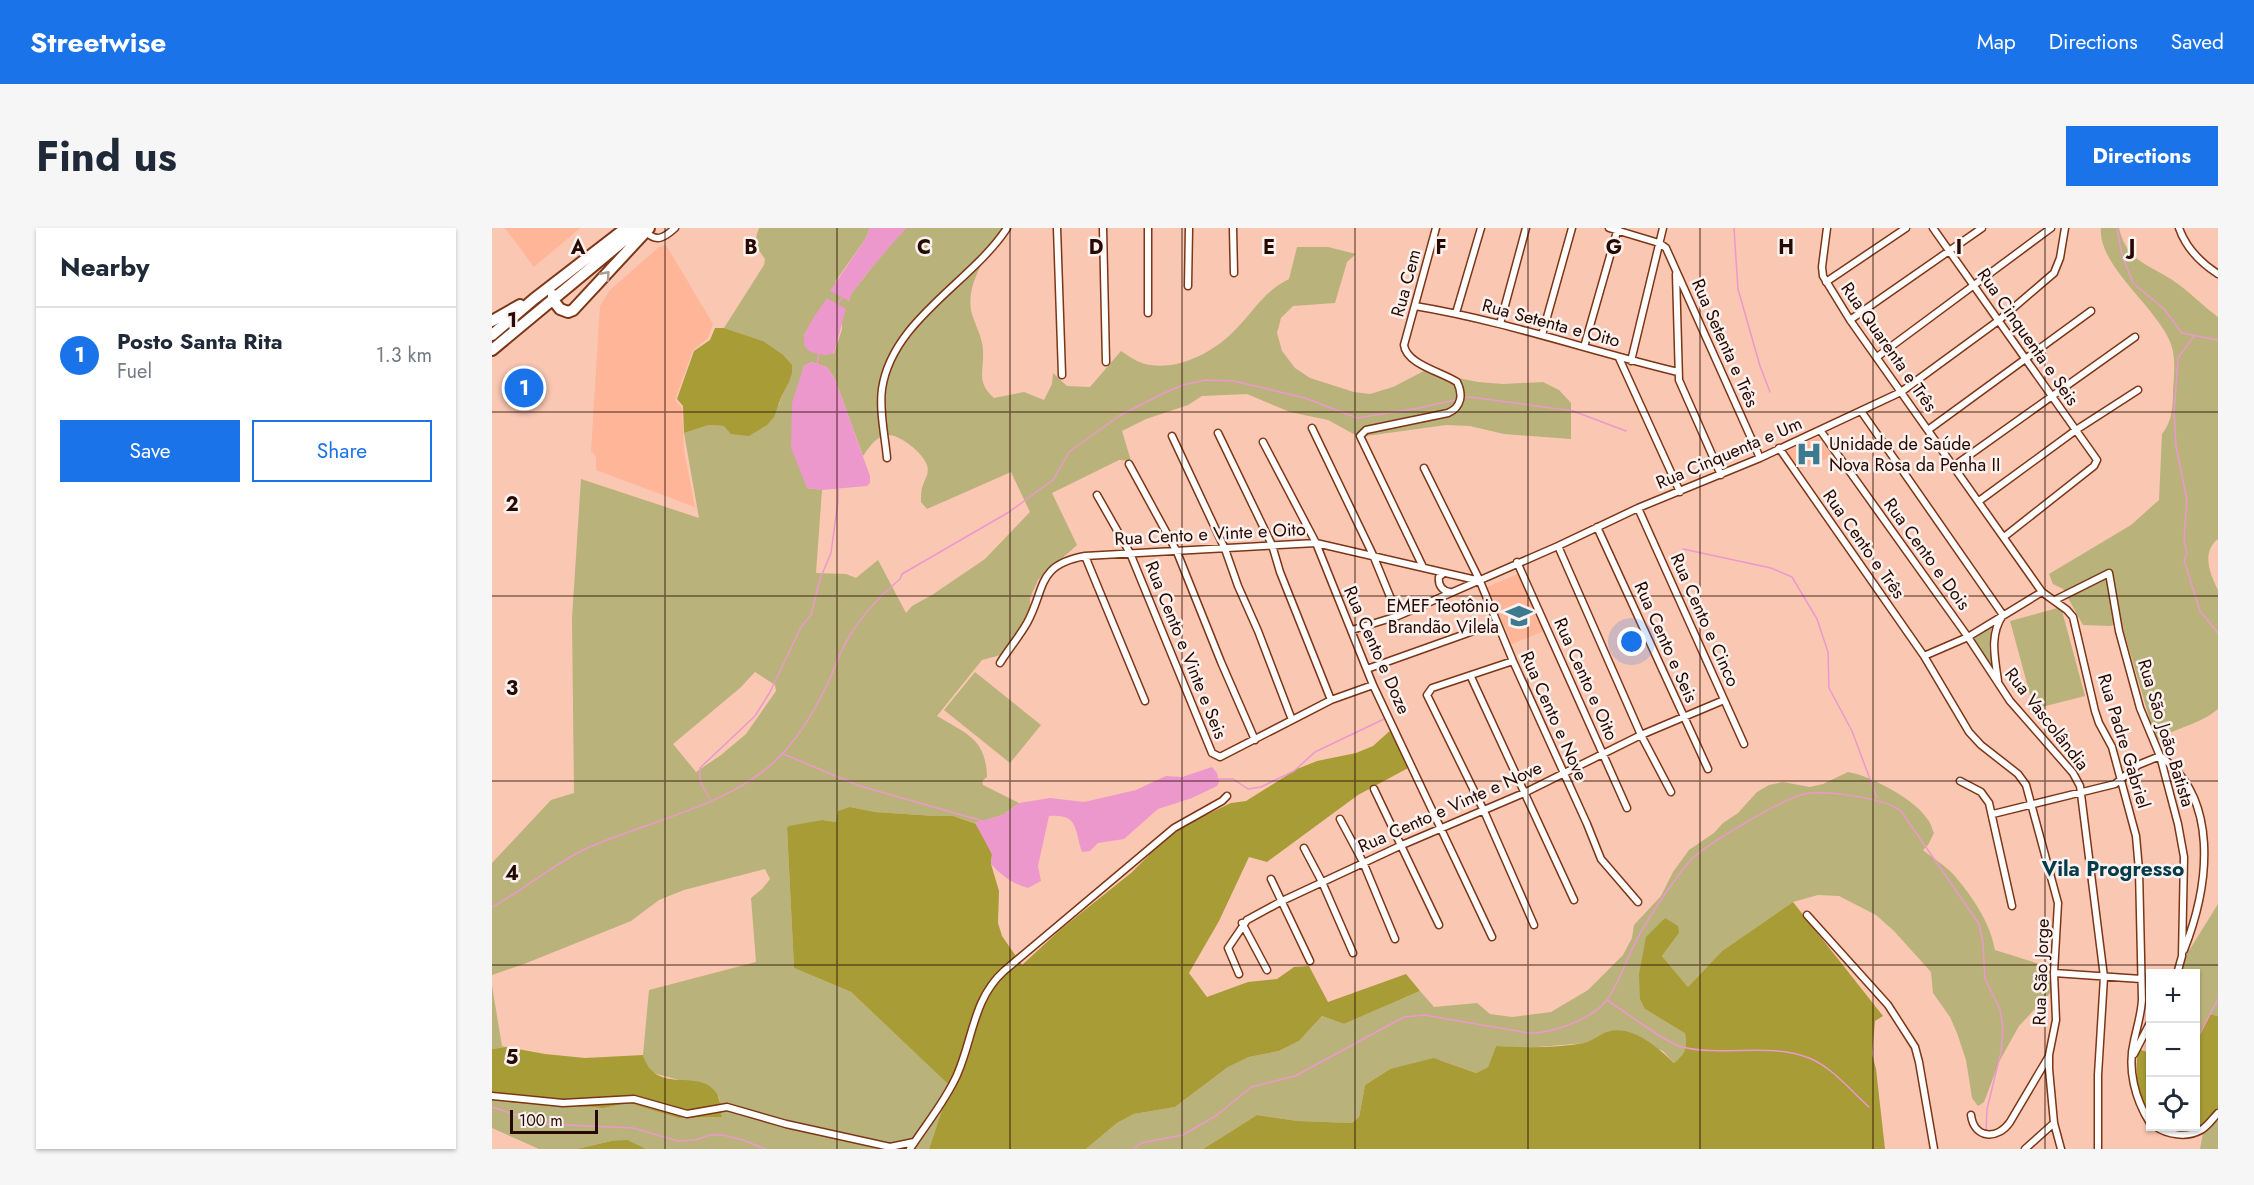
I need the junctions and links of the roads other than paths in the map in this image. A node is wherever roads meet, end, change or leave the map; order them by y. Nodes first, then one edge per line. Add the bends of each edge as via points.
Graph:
1 (626, 228) edge
2 (675, 228) edge
3 (1007, 228) edge
4 (1057, 228) edge
5 (1102, 228) edge
6 (1148, 228) edge
7 (1189, 228) edge
8 (1233, 228) edge
9 (1436, 228) edge
10 (1482, 228) edge
11 (1526, 228) edge
12 (1572, 228) edge
13 (1609, 228) edge
14 (1663, 228) edge
15 (1827, 228) edge
16 (1906, 228) edge
17 (1934, 228) edge
18 (1982, 228) edge
19 (2051, 228) edge
20 (2179, 228) edge
21 (644, 229) edge
22 (1618, 229) edge
23 (2065, 231) edge
24 (1659, 243) junction
25 (1950, 251) junction
26 (1676, 271) junction
27 (1234, 273) dead end
28 (2218, 274) edge
29 (564, 277) junction
30 (1826, 282) junction
31 (1973, 285) junction
32 (1188, 286) dead end
33 (553, 300) junction
34 (1415, 306) junction
35 (2091, 311) dead end
36 (1148, 313) dead end
37 (1456, 313) junction
38 (1850, 320) junction
39 (1998, 321) junction
40 (495, 323) edge
41 (1500, 324) junction
42 (492, 335) edge
43 (1542, 335) junction
44 (2135, 337) dead end
45 (1584, 347) junction
46 (492, 350) edge
47 (1619, 357) junction
48 (1877, 357) junction
49 (2025, 358) junction
50 (1631, 361) junction
51 (1106, 362) dead end
52 (1678, 372) junction
53 (1062, 375) dead end
54 (2138, 390) dead end
55 (1901, 392) junction
56 (2051, 396) junction
57 (1861, 411) junction
58 (1312, 428) dead end
59 (1820, 430) junction
60 (1928, 430) junction
61 (2076, 430) junction
62 (1218, 433) dead end
63 (1172, 436) dead end
64 (1263, 442) dead end
65 (1779, 448) junction
66 (887, 458) dead end
67 (1760, 458) junction
68 (1129, 464) dead end
69 (1954, 466) junction
70 (1424, 468) dead end
71 (1721, 475) junction
72 (1680, 492) junction
73 (1096, 495) dead end
74 (1979, 501) junction
75 (1638, 508) junction
76 (1598, 527) junction
77 (2004, 537) junction
78 (1316, 543) junction
79 (1272, 545) junction
80 (1558, 546) junction
81 (1225, 549) junction
82 (1177, 552) junction
83 (1130, 553) junction
84 (1373, 555) junction
85 (1085, 556) junction
86 (1517, 562) junction
87 (1423, 567) junction
88 (1444, 573) junction
89 (1478, 580) junction
90 (1450, 592) junction
91 (2042, 592) junction
92 (2055, 600) junction
93 (2003, 615) junction
94 (1398, 616) junction
95 (1496, 623) junction
96 (1352, 630) junction
97 (1968, 637) junction
98 (1924, 656) junction
99 (1513, 662) junction
100 (1000, 663) dead end
101 (1367, 669) junction
102 (1471, 677) junction
103 (1998, 684) junction
104 (1373, 685) junction
105 (1331, 700) junction
106 (1724, 700) junction
107 (1145, 701) dead end
108 (1684, 718) junction
109 (1292, 720) junction
110 (1641, 735) junction
111 (1255, 740) junction
112 (1744, 744) dead end
113 (1603, 754) junction
114 (2160, 756) junction
115 (1708, 769) dead end
116 (1562, 773) junction
117 (2193, 777) dead end
118 (2121, 780) junction
119 (1960, 781) dead end
120 (1374, 789) dead end
121 (1671, 792) dead end
122 (2081, 792) junction
123 (1524, 793) junction
124 (1227, 796) dead end
125 (2033, 804) junction
126 (1627, 807) dead end
127 (1484, 811) junction
128 (1993, 814) junction
129 (1340, 819) dead end
130 (1441, 827) junction
131 (1402, 845) junction
132 (1304, 848) dead end
133 (1363, 862) junction
134 (1271, 879) dead end
135 (1322, 882) junction
136 (2209, 887) dead end
137 (1574, 900) dead end
138 (1282, 902) junction
139 (1638, 902) dead end
140 (2012, 906) dead end
141 (1807, 915) dead end
142 (1242, 923) junction
143 (1439, 925) dead end
144 (1534, 925) dead end
145 (1492, 937) dead end
146 (1395, 939) dead end
147 (1353, 953) dead end
148 (2182, 956) junction
149 (1310, 961) dead end
150 (2178, 969) edge
151 (1267, 970) dead end
152 (2054, 973) junction
153 (1239, 974) dead end
154 (2104, 977) junction
155 (2141, 979) junction
156 (2146, 1032) edge
157 (2049, 1055) junction
158 (2132, 1058) junction
159 (492, 1096) edge
160 (2146, 1113) edge
161 (2218, 1113) edge
162 (1971, 1115) dead end
163 (2054, 1123) junction
164 (2200, 1130) edge
165 (2165, 1131) edge
166 (2198, 1131) edge
167 (915, 1142) junction
168 (890, 1148) edge
169 (910, 1149) edge
170 (1934, 1149) edge
171 (2025, 1149) edge
172 (2061, 1149) edge
173 (2098, 1149) edge

1 - 29 highway
2 - 21 street via 659,239
3 - 66 street via 993,248 924,315 897,350 882,390
4 - 53 street
5 - 51 street
6 - 36 street
7 - 32 street
8 - 27 street
9 - 34 street, Rua Cem
10 - 37 street
11 - 41 street
12 - 43 street
13 - 22 street
14 - 24 street
15 - 30 street, Rua Quarenta e Três via 1822,267
16 - 30 street
17 - 25 street, Rua Cinquenta e Seis
18 - 25 street
19 - 31 street
20 - 28 street via 2201,261
21 - 33 highway
33 -> 21 highway via 564,311 573,310
22 - 24 street
22 - 45 street
23 - 39 street, Rua Cinquenta e Um via 2054,273
24 - 26 street, Rua Setenta e Três via 1668,251
24 - 50 street
25 - 31 street, Rua Cinquenta e Seis
25 - 38 street
26 - 52 street
26 - 67 street, Rua Setenta e Três
29 - 33 highway
29 - 40 highway
30 - 38 street, Rua Quarenta e Três
31 - 39 street, Rua Cinquenta e Seis
31 - 48 street
33 - 46 highway
34 - 37 street, Rua Setenta e Oito
34 - 87 street, Rua Cem via 1404,350 1411,358 1457,382 1460,401 1448,413 1366,430 1360,439
35 - 49 street
37 - 41 street, Rua Setenta e Oito
38 - 48 street, Rua Quarenta e Três
39 - 49 street, Rua Cinquenta e Seis
39 - 55 street, Rua Cinquenta e Um
40 - 42 highway
41 - 43 street, Rua Setenta e Oito
43 - 45 street, Rua Setenta e Oito
44 - 56 street
45 - 47 street, Rua Setenta e Oito
47 - 50 street, Rua Setenta e Oito
47 - 72 street
48 - 55 street, Rua Quarenta e Três
49 - 56 street, Rua Cinquenta e Seis
49 - 60 street
50 - 52 street, Rua Setenta e Oito
52 - 71 street via 1681,388
54 - 61 street
55 - 57 street, Rua Cinquenta e Um
55 - 60 street, Rua Quarenta e Três
56 - 61 street, Rua Cinquenta e Seis
56 - 69 street
57 - 59 street, Rua Cinquenta e Um
57 - 93 street
58 - 84 street
59 - 65 street, Rua Cinquenta e Um
59 - 97 street, Rua Cento e Dois
60 - 69 street, Rua Quarenta e Três
61 - 74 street
61 - 77 street, Rua Cinquenta e Seis via 2097,463
62 - 79 street
63 - 81 street
64 - 78 street, Rua Cento e Doze
65 - 67 street, Rua Cinquenta e Um
65 - 98 street, Rua Cento e Três
67 - 71 street, Rua Cinquenta e Um
68 - 82 street
69 - 74 street, Rua Quarenta e Três
70 - 89 street, Rua Cento e Nove
71 - 72 street, Rua Cinquenta e Um
72 - 75 street, Rua Cinquenta e Um
73 - 83 street, Rua Cento e Vinte e Seis
74 - 77 street, Rua Quarenta e Três
75 - 76 street, Rua Cinquenta e Um
75 - 106 street, Rua Cento e Cinco
76 - 80 street, Rua Cinquenta e Um
76 - 108 street, Rua Cento e Seis
77 - 91 street, Rua Quarenta e Três
78 - 79 street, Rua Cento e Vinte e Oito
78 - 84 street, Rua Cento e Vinte e Oito
78 - 96 street, Rua Cento e Doze
79 - 81 street, Rua Cento e Vinte e Oito
79 - 105 street
80 - 86 street, Rua Cinquenta e Um
80 - 110 street
81 - 82 street, Rua Cento e Vinte e Oito
81 - 109 street
82 - 83 street, Rua Cento e Vinte e Oito
82 - 111 street
83 - 85 street, Rua Cento e Vinte e Oito
83 - 111 street, Rua Cento e Vinte e Seis via 1212,753 1220,757
84 - 87 street, Rua Cento e Vinte e Oito
84 - 94 street
85 - 100 street, Rua Cento e Vinte e Oito via 1057,565 1046,576 1026,624
85 - 107 street
86 - 89 street, Rua Cinquenta e Um
86 - 113 street, Rua Cento e Oito
87 - 88 street, Rua Cento e Vinte e Oito
88 - 89 street, Rua Cento e Vinte e Oito
88 - 90 street via 1440,573 1439,584
89 - 90 street, Rua Cinquenta e Um
89 - 95 street, Rua Cento e Nove
90 - 94 street, Rua Cinquenta e Um
91 - 92 street, Rua Padre Gabriel
91 - 93 street
92 - 114 street, Rua São João Batista via 2109,573 2136,694
92 - 118 street, Rua Padre Gabriel via 2067,610 2077,628 2095,711 2112,747
93 - 97 street
93 - 103 street via 1994,635
94 - 96 street, Rua Cinquenta e Um
95 - 99 street, Rua Cento e Nove
95 - 101 street
96 - 101 street, Rua Cento e Doze
97 - 98 street
97 - 103 street, Rua Vascolândia
98 - 125 street, Rua São Jorge via 1969,732 2018,774
99 - 102 street
99 - 116 street, Rua Cento e Nove
101 - 104 street, Rua Cento e Doze
102 - 123 street
102 - 127 street via 1432,688 1428,697
103 - 122 street, Rua Vascolândia via 2073,773
104 - 105 street
104 - 130 street, Rua Cento e Doze
105 - 109 street
106 - 108 street, Rua Cento e Vinte e Nove
106 - 112 street, Rua Cento e Cinco
108 - 110 street, Rua Cento e Vinte e Nove
108 - 115 street, Rua Cento e Seis
109 - 111 street
110 - 113 street, Rua Cento e Vinte e Nove
110 - 121 street
113 - 116 street, Rua Cento e Vinte e Nove
113 - 126 street, Rua Cento e Oito
114 - 117 street
114 - 118 street via 2138,765
114 - 148 street, Rua São João Batista via 2184,857
116 - 123 street, Rua Cento e Vinte e Nove
116 - 139 street, Rua Cento e Nove via 1597,852
118 - 122 street
118 - 155 street, Rua Padre Gabriel via 2138,852
119 - 128 street via 1981,792
120 - 131 street
122 - 125 street
122 - 154 street, Rua Vascolândia
123 - 127 street, Rua Cento e Vinte e Nove
123 - 137 street
124 - 167 street via 1174,828 998,977 977,1011 958,1073 941,1106
125 - 128 street
125 - 152 street, Rua São Jorge via 2058,903
127 - 130 street, Rua Cento e Vinte e Nove
127 - 144 street
128 - 140 street
129 - 133 street
130 - 131 street, Rua Cento e Vinte e Nove
130 - 145 street, Rua Cento e Doze
131 - 133 street, Rua Cento e Vinte e Nove
131 - 143 street
132 - 135 street
133 - 135 street, Rua Cento e Vinte e Nove
133 - 146 street
134 - 138 street
135 - 138 street, Rua Cento e Vinte e Nove
135 - 147 street
136 - 148 street
138 - 142 street, Rua Cento e Vinte e Nove
138 - 149 street
141 - 170 street via 1888,1005 1915,1047
142 - 151 street
142 - 153 street via 1227,948
148 - 150 street, Rua São João Batista
152 - 154 street
152 - 157 street, Rua São Jorge via 2056,1020
154 - 155 street
154 - 173 street, Rua Vascolândia
155 - 158 street, Rua Padre Gabriel via 2141,1016
156 - 158 street
157 - 162 street via 2002,1132 1984,1134 1974,1127
157 - 163 street, Rua São Jorge
158 - 160 street, Rua Padre Gabriel via 2137,1096
159 - 168 street via 562,1103 634,1099 687,1114 728,1107
161 - 164 street
163 - 171 street
163 - 172 street, Rua São Jorge
165 - 166 street
167 - 168 street
167 - 169 street

